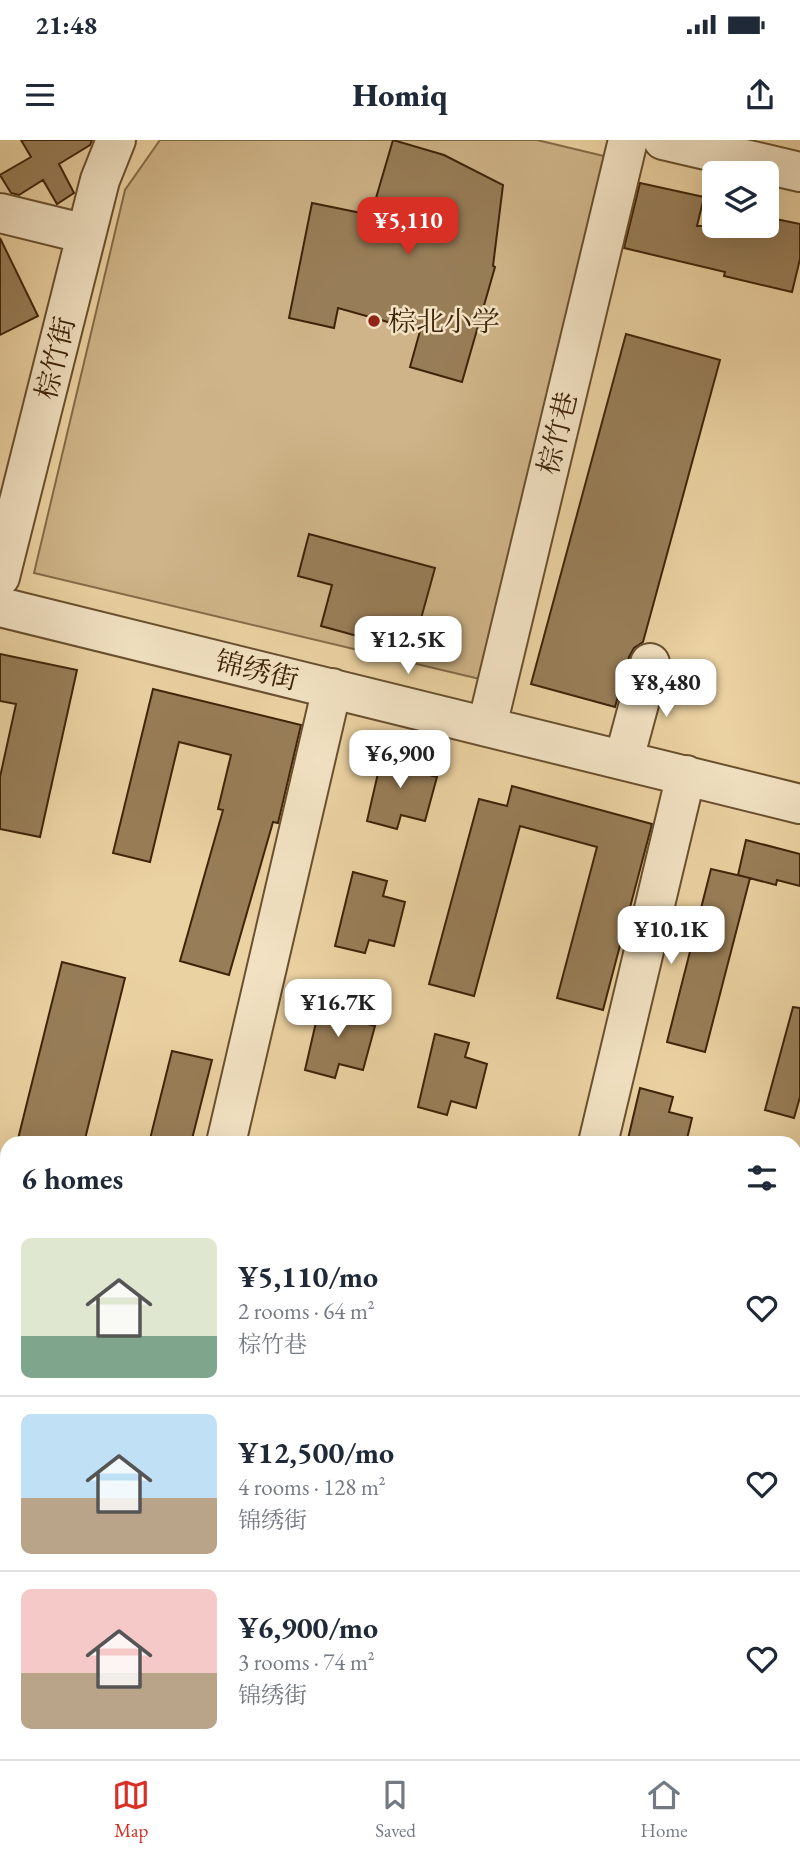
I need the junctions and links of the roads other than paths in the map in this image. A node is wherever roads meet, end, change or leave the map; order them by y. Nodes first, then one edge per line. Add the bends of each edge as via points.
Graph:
1 (116, 140) edge
2 (628, 140) edge
3 (663, 140) edge
4 (800, 172) edge
5 (0, 213) edge
6 (86, 234) junction
7 (0, 577) edge
8 (0, 607) edge
9 (650, 663) dead end
10 (332, 688) junction
11 (487, 726) junction
12 (624, 759) junction
13 (686, 775) junction
14 (800, 804) edge
15 (228, 1136) edge
16 (600, 1136) edge

1 - 6 street, 棕竹街
2 - 11 street, 棕竹巷
3 - 4 street
5 - 6 street
6 - 7 street, 棕竹街
8 - 10 street, 锦绣街
9 - 12 street
10 - 11 street, 锦绣街
10 - 15 street
11 - 12 street, 锦绣街
12 - 13 street, 锦绣街
13 - 14 street, 锦绣街
13 - 16 street

